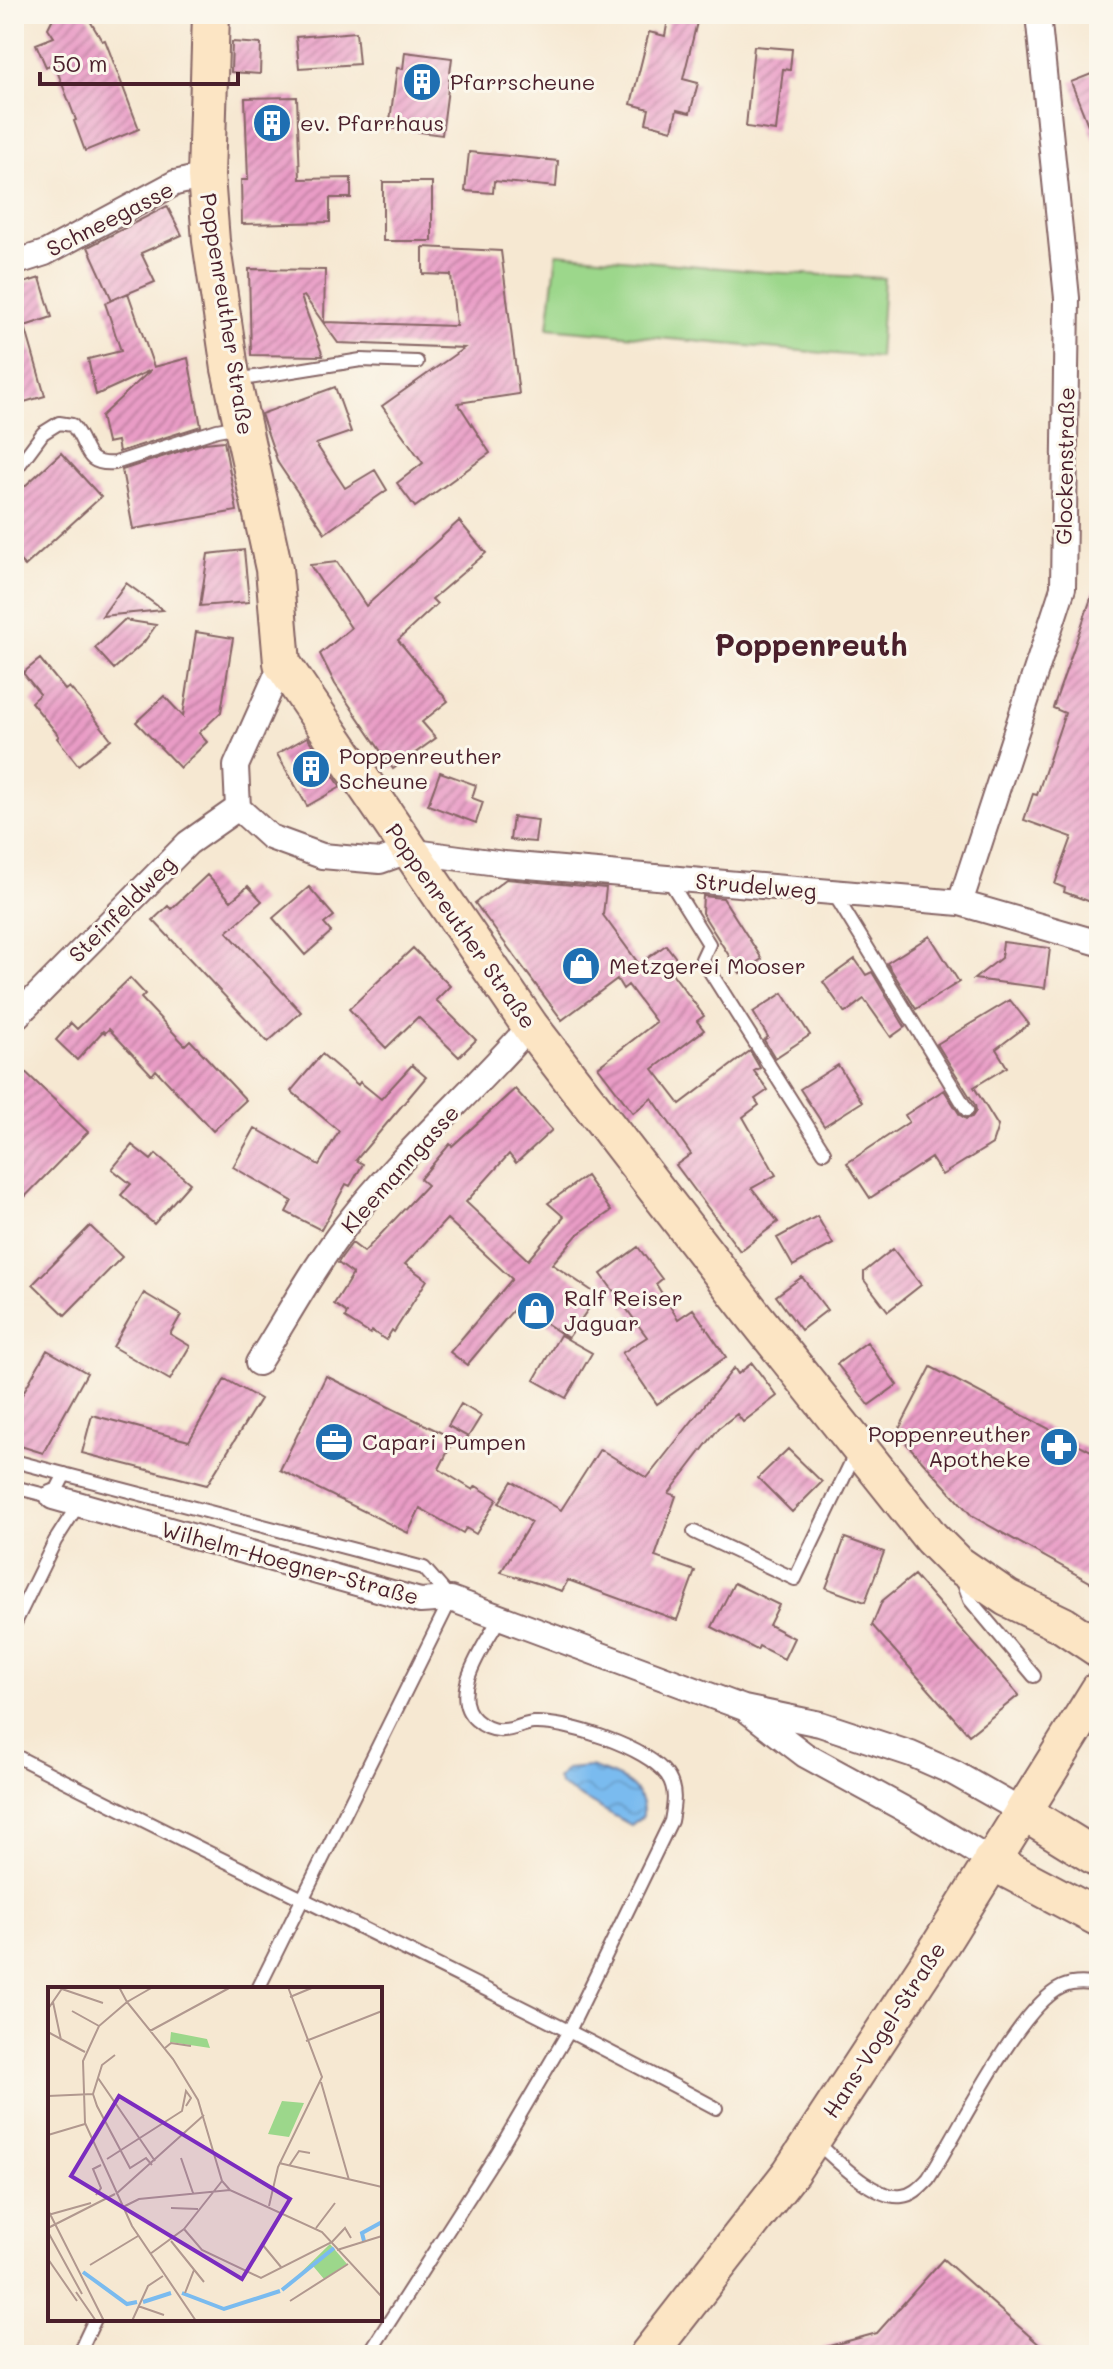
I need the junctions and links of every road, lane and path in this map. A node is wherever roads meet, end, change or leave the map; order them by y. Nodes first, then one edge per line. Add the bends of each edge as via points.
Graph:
1 (211, 14) edge
2 (1038, 14) edge
3 (206, 176) junction
4 (14, 263) edge
5 (417, 362) dead end
6 (233, 381) junction
7 (242, 425) junction
8 (14, 472) edge
9 (282, 663) junction
10 (238, 808) junction
11 (408, 851) junction
12 (667, 878) junction
13 (833, 892) junction
14 (960, 903) junction
15 (1099, 943) edge
16 (14, 1019) edge
17 (530, 1026) junction
18 (967, 1110) dead end
19 (824, 1152) dead end
20 (258, 1363) dead end
21 (858, 1447) junction
22 (14, 1461) edge
23 (65, 1474) junction
24 (14, 1487) edge
25 (53, 1497) junction
26 (78, 1505) junction
27 (694, 1532) dead end
28 (955, 1562) junction
29 (451, 1599) junction
30 (501, 1616) junction
31 (14, 1625) edge
32 (1099, 1649) edge
33 (1034, 1676) dead end
34 (1099, 1690) edge
35 (744, 1708) junction
36 (14, 1755) edge
37 (1023, 1812) junction
38 (1099, 1859) edge
39 (991, 1861) junction
40 (302, 1900) junction
41 (1099, 1918) edge
42 (1099, 1985) edge
43 (259, 1987) edge
44 (569, 2031) junction
45 (716, 2108) dead end
46 (812, 2139) junction
47 (94, 2321) edge
48 (78, 2355) edge
49 (368, 2355) edge
50 (648, 2355) edge

1 - 3 street, Poppenreuther Straße
2 - 14 street, Glockenstraße via 1067,298 1063,588
3 - 4 street, Schneegasse via 175,183 45,253
3 - 6 street, Poppenreuther Straße
5 - 6 lane via 361,360
6 - 7 street, Poppenreuther Straße
7 - 8 lane via 101,465 90,458 72,425 59,423 43,433
7 - 9 street, Poppenreuther Straße via 274,569
9 - 10 street via 236,766
9 - 11 street, Poppenreuther Straße
10 - 11 street via 270,837 322,856 380,861
10 - 16 street, Steinfeldweg via 188,843
11 - 12 street, Strudelweg
11 - 17 street, Poppenreuther Straße
12 - 13 street, Strudelweg
12 - 19 lane via 709,944 702,959
13 - 14 street, Strudelweg
13 - 18 lane
14 - 15 street, Strudelweg
17 - 20 street, Kleemanngasse via 346,1225
17 - 21 street, Poppenreuther Straße
21 - 27 lane via 795,1579
21 - 28 street, Poppenreuther Straße
22 - 23 lane
23 - 25 lane
23 - 29 lane via 424,1568
24 - 25 lane, Wilhelm-Hoegner-Straße
25 - 26 street, Wilhelm-Hoegner-Straße
26 - 29 street, Wilhelm-Hoegner-Straße via 420,1601
26 - 31 lane
28 - 32 street, Poppenreuther Straße
28 - 33 lane via 970,1600
29 - 30 street, Wilhelm-Hoegner-Straße
29 - 40 lane
30 - 35 street, Wilhelm-Hoegner-Straße
30 - 44 lane via 468,1676 464,1697 472,1717 502,1731 532,1723 567,1726 638,1752 667,1775 674,1788 671,1821
34 - 37 street, Hans-Vogel-Straße
35 - 37 street, Wilhelm-Hoegner-Straße via 820,1724 911,1754
35 - 39 street, Wilhelm-Hoegner-Straße via 805,1755
36 - 40 lane
37 - 38 street
37 - 39 street, Hans-Vogel-Straße
39 - 41 street
39 - 46 street, Hans-Vogel-Straße
40 - 43 lane
40 - 44 lane
42 - 46 lane via 1063,1986 1031,2012 935,2169 916,2191 888,2196
44 - 45 lane
44 - 49 lane
46 - 50 street, Hans-Vogel-Straße
47 - 48 lane

